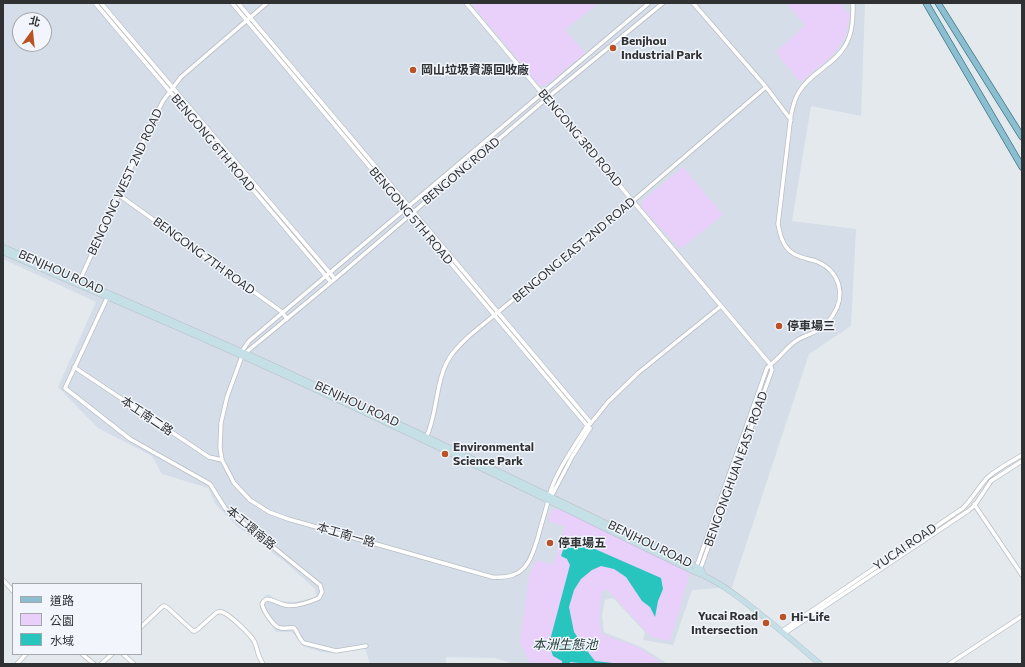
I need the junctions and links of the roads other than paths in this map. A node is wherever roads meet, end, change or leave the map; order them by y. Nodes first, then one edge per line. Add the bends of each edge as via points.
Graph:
1 (96, 3) edge
2 (101, 3) edge
3 (232, 3) edge
4 (238, 3) edge
5 (267, 3) edge
6 (466, 3) edge
7 (649, 3) edge
8 (663, 3) edge
9 (693, 3) edge
10 (853, 3) edge
11 (926, 3) edge
12 (938, 3) edge
13 (250, 18) junction
14 (246, 21) junction
15 (766, 87) junction
16 (173, 88) junction
17 (170, 92) junction
18 (542, 93) junction
19 (547, 98) junction
20 (790, 120) junction
21 (1022, 137) edge
22 (1022, 167) edge
23 (119, 195) junction
24 (633, 201) junction
25 (409, 206) junction
26 (405, 210) junction
27 (413, 212) junction
28 (410, 215) junction
29 (3, 247) edge
30 (3, 252) edge
31 (330, 273) junction
32 (326, 276) junction
33 (335, 279) junction
34 (330, 282) junction
35 (79, 283) junction
36 (108, 295) junction
37 (721, 306) junction
38 (282, 312) junction
39 (498, 312) junction
40 (494, 316) junction
41 (287, 319) junction
42 (243, 353) junction
43 (770, 364) junction
44 (74, 367) junction
45 (592, 423) junction
46 (589, 428) junction
47 (426, 439) junction
48 (1022, 455) edge
49 (222, 460) junction
50 (1022, 461) edge
51 (550, 497) junction
52 (970, 501) junction
53 (975, 505) junction
54 (699, 571) junction
55 (1022, 575) edge
56 (3, 580) edge
57 (12, 590) edge
58 (1022, 616) edge
59 (142, 626) edge
60 (783, 632) junction
61 (366, 646) dead end
62 (25, 655) edge
63 (83, 655) edge
64 (111, 655) edge
65 (124, 655) edge
66 (17, 664) edge
67 (94, 664) edge
68 (101, 664) edge
69 (134, 664) edge
70 (263, 664) edge
71 (820, 664) edge
72 (949, 664) edge

1 - 17 street, BENGONG 6TH ROAD
2 - 16 street, BENGONG 6TH ROAD
3 - 14 street, BENGONG 5TH ROAD
4 - 13 street, BENGONG 5TH ROAD
5 - 13 street, BENGONG WEST 2ND ROAD
6 - 18 street, BENGONG 3RD ROAD
7 - 18 street, BENGONG ROAD
8 - 19 street, BENGONG ROAD
9 - 15 street
10 - 20 street via 851,29 846,45 799,90
11 - 22 main road
12 - 21 main road
13 - 14 street, BENGONG WEST 2ND ROAD
13 - 25 street, BENGONG 5TH ROAD
14 - 16 street, BENGONG WEST 2ND ROAD via 181,77
14 - 26 street, BENGONG 5TH ROAD
15 - 20 street
15 - 24 street, BENGONG EAST 2ND ROAD
16 - 17 street, BENGONG WEST 2ND ROAD
16 - 31 street, BENGONG 6TH ROAD
17 - 23 street, BENGONG WEST 2ND ROAD via 151,124
17 - 32 street, BENGONG 6TH ROAD
18 - 19 street, BENGONG 3RD ROAD
18 - 25 street, BENGONG ROAD
19 - 24 street, BENGONG 3RD ROAD
19 - 27 street, BENGONG ROAD
20 - 43 street via 778,224 780,232 789,250 827,267 835,276 840,296 836,310 825,326 798,339
23 - 35 street, BENGONG WEST 2ND ROAD
23 - 38 street, BENGONG 7TH ROAD
24 - 37 street, BENGONG 3RD ROAD
24 - 39 street, BENGONG EAST 2ND ROAD
25 - 26 street, BENGONG ROAD
25 - 27 street, BENGONG 5TH ROAD
26 - 28 street, BENGONG 5TH ROAD
26 - 31 street, BENGONG ROAD
27 - 28 street, BENGONG ROAD
27 - 39 street, BENGONG 5TH ROAD
28 - 33 street, BENGONG ROAD
28 - 40 street, BENGONG 5TH ROAD
29 - 35 main road, BENJHOU ROAD
30 - 35 main road, BENJHOU ROAD
31 - 32 street, BENGONG ROAD
31 - 33 street, BENGONG 6TH ROAD
32 - 34 street, BENGONG 6TH ROAD
32 - 38 street, BENGONG ROAD
33 - 34 street, BENGONG ROAD
34 - 41 street, BENGONG ROAD
35 - 36 main road, BENJHOU ROAD
36 - 42 main road, BENJHOU ROAD
36 - 44 street, 本工環南路
37 - 43 street, BENGONG 3RD ROAD
37 - 45 street via 638,373 608,402
38 - 41 street, BENGONG 7TH ROAD
38 - 42 street, BENGONG ROAD via 248,341
39 - 40 street, BENGONG EAST 2ND ROAD
39 - 45 street, BENGONG 5TH ROAD
40 - 46 street, BENGONG 5TH ROAD
40 - 47 street, BENGONG EAST 2ND ROAD via 469,336 450,356 443,370
41 - 42 street, BENGONG ROAD
42 - 47 main road, BENJHOU ROAD
42 - 49 street, 本工南一路 via 227,397 221,423
43 - 54 street, BENGONGHUAN EAST ROAD via 772,370
44 - 49 street, 本工南二路 via 209,457
44 - 61 street, 本工環南路 via 65,388 130,439 210,484 225,508 320,585 322,592 319,598 308,603 290,606 268,599 264,601 263,608 275,626 294,628 304,643 332,650
45 - 46 street
46 - 51 street, 本工南一路
47 - 51 main road, BENJHOU ROAD
48 - 52 street, YUCAI ROAD via 987,479
49 - 51 street, 本工南一路 via 234,483 250,500 269,512 492,577 513,575 527,565
50 - 53 street, YUCAI ROAD via 991,481
51 - 54 main road, BENJHOU ROAD
52 - 53 street
52 - 60 street, YUCAI ROAD
53 - 55 street
53 - 60 street, YUCAI ROAD
54 - 60 main road, BENJHOU ROAD
56 - 57 street
58 - 72 street
59 - 70 street via 163,606 192,631 221,612 252,638
60 - 71 main road, BENJHOU ROAD
62 - 66 street
63 - 67 street
64 - 68 street
65 - 69 street

